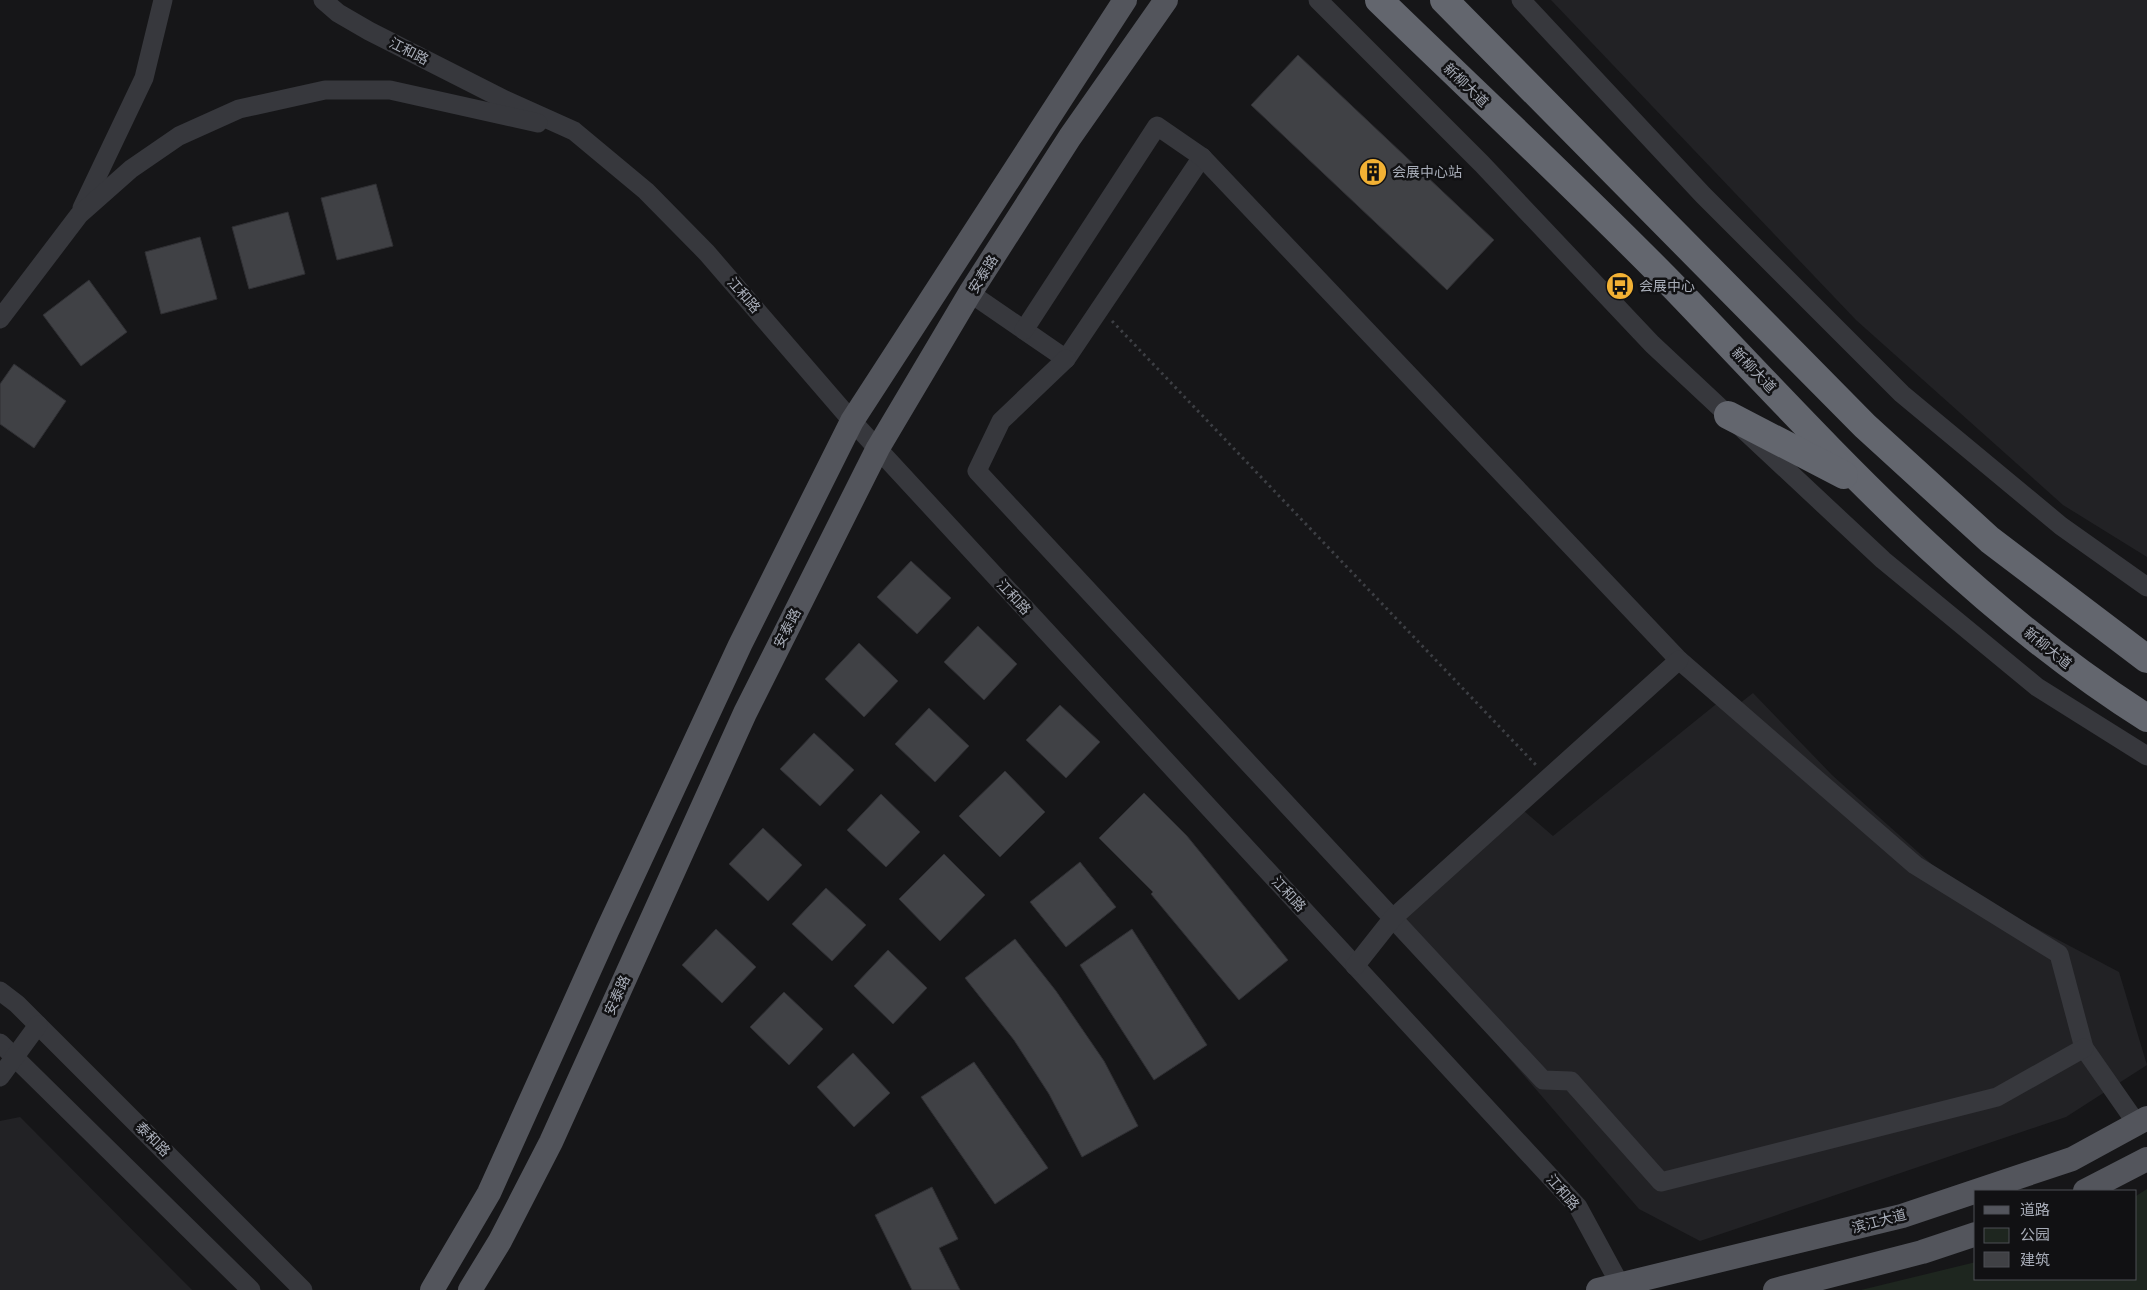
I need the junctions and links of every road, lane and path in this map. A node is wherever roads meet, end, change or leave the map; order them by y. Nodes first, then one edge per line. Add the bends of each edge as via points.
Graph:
1 (163, 0) edge
2 (323, 0) edge
3 (1125, 0) edge
4 (1166, 0) edge
5 (1318, 0) edge
6 (1379, 0) edge
7 (1444, 0) edge
8 (1521, 0) edge
9 (574, 131) junction
10 (1202, 157) junction
11 (79, 216) junction
12 (970, 293) junction
13 (1100, 308) junction
14 (0, 319) edge
15 (1024, 330) junction
16 (1066, 359) junction
17 (1728, 415) junction
18 (852, 421) junction
19 (878, 448) junction
20 (1864, 485) junction
21 (2147, 587) edge
22 (2147, 659) edge
23 (1679, 660) junction
24 (2098, 687) junction
25 (2147, 718) edge
26 (2147, 736) edge
27 (2147, 756) edge
28 (1548, 778) junction
29 (1392, 918) junction
30 (1356, 966) junction
31 (0, 991) edge
32 (38, 1025) junction
33 (0, 1043) edge
34 (2084, 1048) junction
35 (14, 1057) junction
36 (0, 1077) edge
37 (2142, 1121) edge
38 (2147, 1160) edge
39 (1980, 1190) edge
40 (2087, 1190) edge
41 (1974, 1192) edge
42 (1974, 1235) edge
43 (1622, 1287) edge
44 (251, 1290) edge
45 (303, 1290) edge
46 (432, 1290) edge
47 (470, 1290) edge
48 (1598, 1290) edge
49 (1775, 1290) edge

1 - 11 street via 144,78
2 - 9 street, 江和路 via 338,14 377,35
3 - 18 main road
4 - 12 main road, 安泰路 via 1070,137
5 - 17 street via 1482,164 1652,344
6 - 20 highway, 新柳大道 via 1651,264
7 - 22 highway via 1865,426 1990,540
8 - 21 street via 1703,195 1902,394 2061,526
9 - 11 street via 390,90 325,90 239,108 179,136 131,169
9 - 18 street, 江和路 via 646,191 707,253
10 - 13 street
10 - 15 street via 1157,126
10 - 23 street
11 - 14 street
12 - 15 street
12 - 19 main road, 安泰路
13 - 16 street
13 - 28 path
15 - 16 street
16 - 29 street via 1001,421 977,470
17 - 20 highway
17 - 27 street via 1883,560 2037,687
18 - 19 street, 江和路
18 - 46 main road via 740,645 489,1194
19 - 30 street, 江和路
19 - 47 main road, 安泰路 via 745,713 551,1142 500,1241
20 - 24 highway, 新柳大道 via 1979,592
23 - 28 street
23 - 34 street via 1915,865 2059,954
24 - 25 highway, 新柳大道
24 - 26 highway
28 - 29 street
29 - 30 street
29 - 34 street via 1543,1080 1571,1081 1661,1182 1997,1098
30 - 43 street, 江和路 via 1578,1207
31 - 32 street, 泰和路
32 - 35 street
32 - 45 street, 泰和路
33 - 35 street
34 - 37 street
35 - 36 street
35 - 44 street
37 - 39 main road, 滨江大道 via 2072,1159
38 - 40 main road
41 - 43 main road, 滨江大道 via 1902,1216
42 - 49 main road via 1922,1252
43 - 48 main road, 滨江大道

